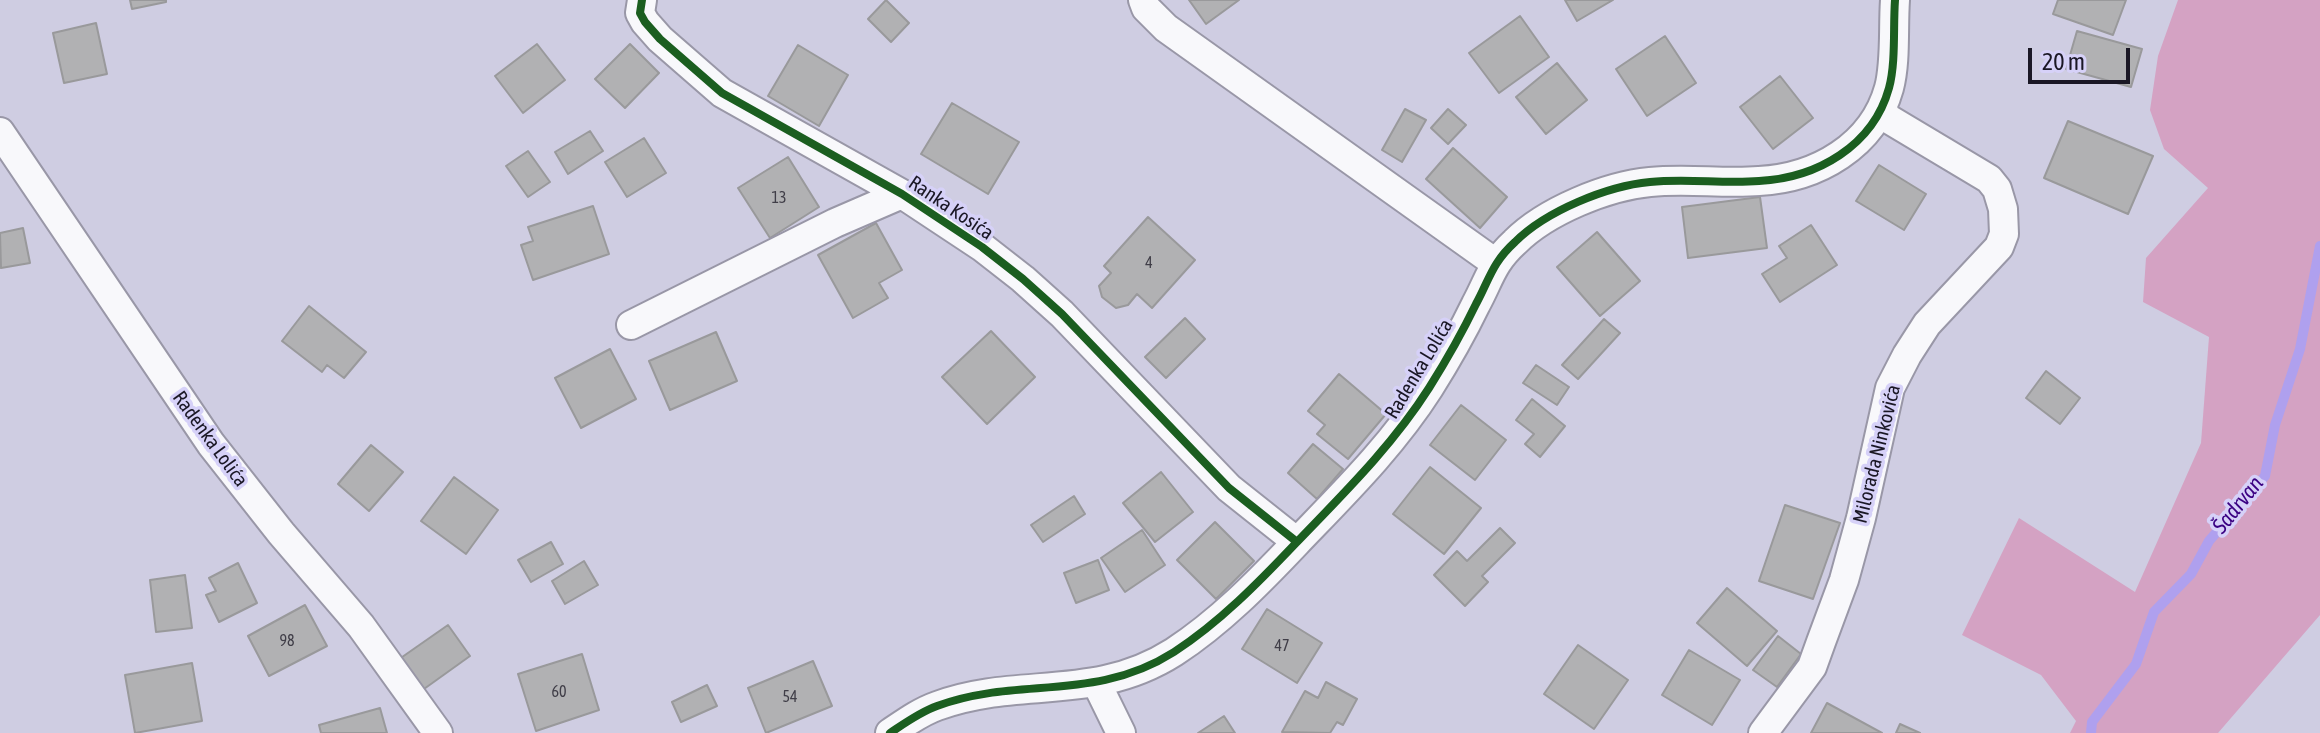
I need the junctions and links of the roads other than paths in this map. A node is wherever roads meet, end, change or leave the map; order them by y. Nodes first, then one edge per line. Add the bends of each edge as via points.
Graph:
1 (642, 0) edge
2 (1143, 0) edge
3 (1895, 0) edge
4 (1882, 108) junction
5 (0, 132) edge
6 (902, 194) junction
7 (1494, 262) junction
8 (631, 325) dead end
9 (1297, 542) junction
10 (1097, 684) junction
11 (438, 733) edge
12 (890, 733) edge
13 (1121, 733) edge
14 (1763, 733) edge

1 - 6 street, Ranka Kosića via 645,22 722,93
2 - 7 street via 1166,28
3 - 4 street, Radenka Lolića via 1890,85
4 - 7 street, Radenka Lolića via 1855,144 1822,166 1764,181 1690,179 1624,186 1543,222
4 - 14 street, Milorada Ninkovića via 1887,118 1989,179 2001,200 2004,234 1999,247 1927,324 1890,388 1835,605 1812,667
5 - 11 street, Radenka Lolića via 211,444 361,626
6 - 8 street, Ranka Kosića
6 - 9 street, Ranka Kosića via 1023,279 1229,488
7 - 9 street, Radenka Lolića via 1443,364 1397,435
9 - 10 street, Radenka Lolića via 1178,649 1136,672
10 - 12 street, Radenka Lolića via 966,698 921,713
10 - 13 street

